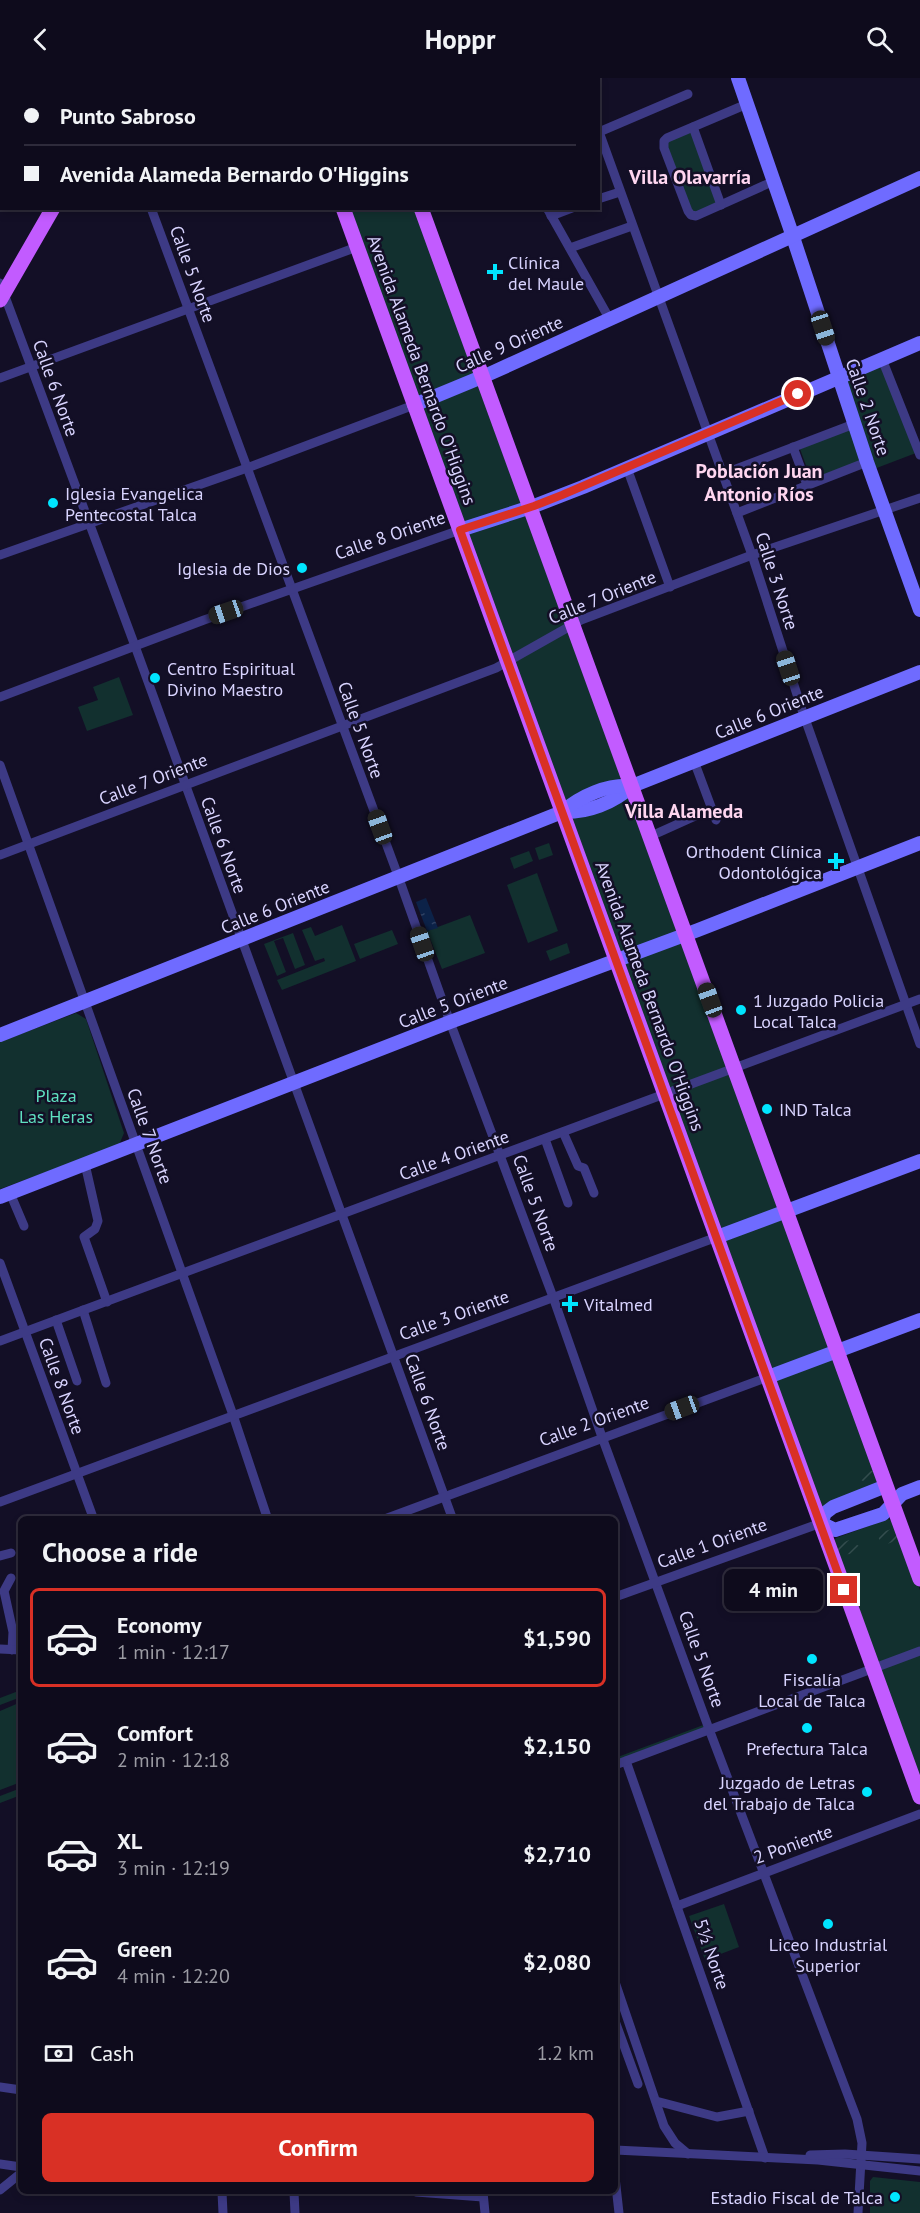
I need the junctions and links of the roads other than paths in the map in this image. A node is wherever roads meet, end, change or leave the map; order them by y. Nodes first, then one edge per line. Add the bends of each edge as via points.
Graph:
1 (738, 78) edge
2 (688, 93) dead end
3 (747, 104) junction
4 (693, 127) junction
5 (600, 130) edge
6 (600, 137) edge
7 (603, 159) edge
8 (920, 178) edge
9 (774, 181) junction
10 (620, 192) junction
11 (600, 198) edge
12 (721, 205) junction
13 (52, 210) edge
14 (152, 210) edge
15 (344, 210) edge
16 (422, 210) edge
17 (549, 212) edge
18 (632, 226) junction
19 (793, 237) junction
20 (357, 247) junction
21 (570, 248) junction
22 (1, 292) edge
23 (659, 297) junction
24 (188, 309) junction
25 (609, 318) junction
26 (920, 343) edge
27 (882, 359) junction
28 (31, 366) junction
29 (838, 376) junction
30 (483, 377) junction
31 (0, 378) edge
32 (414, 405) junction
33 (854, 424) junction
34 (708, 432) junction
35 (793, 447) junction
36 (920, 454) edge
37 (867, 462) junction
38 (247, 468) junction
39 (627, 468) junction
40 (723, 474) junction
41 (807, 486) junction
42 (920, 498) edge
43 (531, 507) junction
44 (885, 510) junction
45 (737, 513) junction
46 (88, 524) junction
47 (460, 530) junction
48 (0, 555) edge
49 (752, 555) junction
50 (670, 587) junction
51 (292, 589) junction
52 (920, 610) edge
53 (573, 624) junction
54 (135, 646) junction
55 (508, 661) junction
56 (920, 672) edge
57 (0, 697) edge
58 (805, 718) junction
59 (342, 725) junction
60 (694, 761) junction
61 (0, 765) edge
62 (185, 785) junction
63 (632, 786) junction
64 (711, 809) junction
65 (562, 812) junction
66 (716, 820) dead end
67 (651, 836) junction
68 (920, 843) edge
69 (29, 844) junction
70 (0, 855) edge
71 (858, 867) junction
72 (398, 877) junction
73 (686, 934) junction
74 (241, 939) junction
75 (616, 960) junction
76 (920, 999) edge
77 (85, 1001) junction
78 (906, 1005) junction
79 (450, 1022) junction
80 (0, 1035) edge
81 (920, 1044) edge
82 (734, 1069) junction
83 (294, 1084) junction
84 (665, 1094) junction
85 (563, 1132) junction
86 (545, 1139) junction
87 (135, 1144) junction
88 (501, 1155) junction
89 (920, 1161) edge
90 (85, 1164) junction
91 (594, 1193) dead end
92 (5, 1195) edge
93 (568, 1203) dead end
94 (786, 1211) junction
95 (342, 1214) junction
96 (24, 1226) dead end
97 (717, 1237) junction
98 (0, 1263) edge
99 (182, 1274) junction
100 (553, 1297) junction
101 (107, 1302) junction
102 (83, 1310) junction
103 (56, 1320) junction
104 (920, 1320) edge
105 (26, 1332) junction
106 (0, 1341) edge
107 (837, 1351) junction
108 (393, 1356) junction
109 (768, 1377) junction
110 (77, 1381) dead end
111 (105, 1383) dead end
112 (233, 1415) junction
113 (602, 1437) junction
114 (77, 1473) junction
115 (886, 1486) junction
116 (920, 1487) edge
117 (445, 1497) junction
118 (0, 1502) edge
119 (893, 1504) junction
120 (93, 1516) edge
121 (267, 1516) edge
122 (393, 1516) edge
123 (452, 1516) edge
124 (821, 1523) junction
125 (11, 1553) dead end
126 (0, 1556) edge
127 (11, 1578) dead end
128 (920, 1579) edge
129 (656, 1582) junction
130 (618, 1596) edge
131 (0, 1649) edge
132 (16, 1650) edge
133 (920, 1651) edge
134 (874, 1668) junction
135 (709, 1729) junction
136 (626, 1761) junction
137 (618, 1764) edge
138 (920, 1797) edge
139 (920, 1814) edge
140 (764, 1872) junction
141 (677, 1905) junction
142 (618, 1991) edge
143 (618, 2036) edge
144 (638, 2084) dead end
145 (0, 2086) edge
146 (18, 2089) edge
147 (656, 2101) junction
148 (749, 2111) junction
149 (618, 2150) edge
150 (688, 2154) junction
151 (861, 2154) junction
152 (770, 2158) junction
153 (920, 2159) edge
154 (0, 2164) edge
155 (860, 2165) junction
156 (18, 2167) edge
157 (920, 2171) edge
158 (18, 2175) edge
159 (0, 2190) edge
160 (222, 2194) edge
161 (294, 2194) edge
162 (483, 2194) edge
163 (617, 2194) edge
164 (223, 2213) edge
165 (295, 2213) edge
166 (485, 2213) edge
167 (619, 2213) edge
168 (858, 2213) edge

1 - 3 main road, Calle 2 Norte
2 - 5 street
3 - 4 street
3 - 9 main road, Calle 2 Norte
4 - 12 street
4 - 12 street via 667,138 664,148 688,211 696,216
6 - 7 street, Calle 3 Norte
7 - 10 street, Calle 3 Norte
8 - 19 main road, Calle 9 Oriente
9 - 12 street
9 - 19 main road, Calle 2 Norte
10 - 11 street
10 - 18 street, Calle 3 Norte
13 - 22 main road
14 - 24 street, Calle 5 Norte
15 - 20 main road, Avenida Alameda Bernardo O'Higgins
16 - 30 main road
17 - 21 street
18 - 21 street
18 - 23 street, Calle 3 Norte
19 - 23 main road, Calle 9 Oriente
19 - 29 main road, Calle 2 Norte
20 - 24 street
20 - 32 main road, Avenida Alameda Bernardo O'Higgins
21 - 25 street
22 - 28 street, Calle 6 Norte
23 - 25 main road, Calle 9 Oriente
23 - 34 street, Calle 3 Norte
24 - 28 street
24 - 38 street, Calle 5 Norte
25 - 30 main road, Calle 9 Oriente
26 - 27 main road, Calle 8 Oriente
27 - 29 main road, Calle 8 Oriente
27 - 36 street
28 - 31 street
28 - 46 street, Calle 6 Norte
29 - 33 main road, Calle 2 Norte
29 - 34 main road, Calle 8 Oriente
30 - 32 main road, Calle 9 Oriente
30 - 43 main road
32 - 38 street, Calle 9 Oriente
32 - 47 main road, Avenida Alameda Bernardo O'Higgins
33 - 35 street
33 - 37 main road, Calle 2 Norte
34 - 39 main road, Calle 8 Oriente
34 - 40 street, Calle 3 Norte
35 - 40 street
35 - 41 street
37 - 41 street
37 - 44 main road, Calle 2 Norte
38 - 46 street, Calle 9 Oriente
38 - 51 street, Calle 5 Norte
39 - 43 main road, Calle 8 Oriente
39 - 50 street
40 - 45 street, Calle 3 Norte
41 - 45 street
42 - 44 street, Calle 7 Oriente
43 - 47 main road, Calle 8 Oriente
43 - 53 main road
44 - 49 street, Calle 7 Oriente
44 - 52 main road, Calle 2 Norte
45 - 49 street, Calle 3 Norte
46 - 48 street, Calle 9 Oriente
46 - 54 street, Calle 6 Norte
47 - 51 street, Calle 8 Oriente
47 - 55 main road, Avenida Alameda Bernardo O'Higgins
49 - 50 street, Calle 7 Oriente
49 - 58 street, Calle 3 Norte
50 - 53 street, Calle 7 Oriente
51 - 54 street, Calle 8 Oriente
51 - 59 street, Calle 5 Norte
53 - 55 street, Calle 7 Oriente
53 - 63 main road
54 - 57 street, Calle 8 Oriente
54 - 62 street, Calle 6 Norte
55 - 59 street, Calle 7 Oriente
55 - 65 main road, Avenida Alameda Bernardo O'Higgins
56 - 58 main road, Calle 6 Oriente
58 - 60 main road, Calle 6 Oriente
58 - 71 street, Calle 3 Norte
59 - 62 street, Calle 7 Oriente
59 - 72 street, Calle 5 Norte
60 - 63 main road, Calle 6 Oriente
60 - 64 street
61 - 69 street, Calle 7 Norte
62 - 69 street, Calle 7 Oriente
62 - 74 street, Calle 6 Norte
63 - 65 main road, Calle 6 Oriente via 602,805
63 - 67 main road
64 - 66 street
64 - 67 street
65 - 72 main road, Calle 6 Oriente
65 - 75 main road, Avenida Alameda Bernardo O'Higgins
67 - 73 main road
68 - 71 main road, Calle 5 Oriente
69 - 70 street, Calle 7 Oriente
69 - 77 street, Calle 7 Norte
71 - 73 main road, Calle 5 Oriente
71 - 78 street, Calle 3 Norte
72 - 74 main road, Calle 6 Oriente
72 - 79 street, Calle 5 Norte
73 - 75 main road, Calle 5 Oriente
73 - 82 main road
74 - 77 main road, Calle 6 Oriente
74 - 83 street, Calle 6 Norte
75 - 79 main road, Calle 5 Oriente
75 - 84 main road, Avenida Alameda Bernardo O'Higgins
76 - 78 street, Calle 4 Oriente
77 - 80 main road, Calle 6 Oriente
77 - 87 street, Calle 7 Norte
78 - 81 street, Calle 3 Norte
78 - 82 street, Calle 4 Oriente
79 - 83 main road, Calle 5 Oriente
79 - 88 street, Calle 5 Norte
82 - 84 street, Calle 4 Oriente
82 - 94 main road
83 - 87 main road, Calle 5 Oriente
83 - 95 street, Calle 6 Norte
84 - 85 street, Calle 4 Oriente
84 - 97 main road, Avenida Alameda Bernardo O'Higgins
85 - 86 street, Calle 4 Oriente
85 - 91 street
86 - 88 street, Calle 4 Oriente
86 - 93 street
87 - 90 main road, Calle 5 Oriente
87 - 99 street, Calle 7 Norte
88 - 95 street, Calle 4 Oriente
88 - 100 street, Calle 5 Norte
89 - 94 main road, Calle 3 Oriente
90 - 92 main road, Calle 5 Oriente
90 - 101 street via 98,1221 84,1237
92 - 96 street
94 - 97 main road, Calle 3 Oriente
94 - 107 main road
95 - 99 street, Calle 4 Oriente
95 - 108 street, Calle 6 Norte
97 - 100 street, Calle 3 Oriente
97 - 109 main road, Avenida Alameda Bernardo O'Higgins
98 - 105 street, Calle 8 Norte
99 - 101 street, Calle 4 Oriente
99 - 112 street, Calle 7 Norte
100 - 108 street, Calle 3 Oriente
100 - 113 street, Calle 5 Norte
101 - 102 street, Calle 4 Oriente
102 - 103 street, Calle 4 Oriente
102 - 111 street
103 - 105 street, Calle 4 Oriente
103 - 110 street
104 - 107 main road, Calle 2 Oriente
105 - 106 street, Calle 4 Oriente
105 - 114 street, Calle 8 Norte
107 - 109 main road, Calle 2 Oriente
107 - 115 main road
108 - 112 street, Calle 3 Oriente
108 - 117 street, Calle 6 Norte
109 - 113 street, Calle 2 Oriente
109 - 124 main road, Avenida Alameda Bernardo O'Higgins
112 - 114 street, Calle 3 Oriente
112 - 121 street, Calle 7 Norte
113 - 117 street, Calle 2 Oriente
113 - 129 street, Calle 5 Norte
114 - 118 street, Calle 3 Oriente
114 - 120 street, Calle 8 Norte
115 - 119 main road
115 - 124 main road via 833,1507
116 - 119 main road via 902,1494
117 - 122 street, Calle 2 Oriente
117 - 123 street, Calle 6 Norte
119 - 124 main road via 883,1514 838,1530
119 - 128 main road
124 - 129 street, Calle 1 Oriente
124 - 134 main road, Avenida Alameda Bernardo O'Higgins
125 - 126 street
127 - 132 street via 4,1591
129 - 130 street, Calle 1 Oriente
129 - 135 street, Calle 5 Norte
131 - 132 street
133 - 134 street
134 - 135 street
134 - 138 main road, Avenida Alameda Bernardo O'Higgins
135 - 136 street
135 - 140 street, Calle 5 Norte
136 - 137 street
136 - 141 street, 5½ Norte
139 - 140 street, 2 Poniente
140 - 141 street, 2 Poniente
140 - 151 street, Calle 5 Norte via 857,2119 862,2136
141 - 148 street, 5½ Norte
142 - 147 street
143 - 144 street
145 - 146 street
147 - 148 street via 717,2116
147 - 150 street via 670,2137
148 - 152 street, 5½ Norte
149 - 150 street
150 - 152 street
151 - 152 street
151 - 153 street
151 - 155 street, Calle 5 Norte
152 - 155 street
154 - 156 street
155 - 157 street
155 - 168 street, Calle 5 Norte
158 - 159 street
160 - 164 street
161 - 165 street
162 - 166 street
163 - 167 street

